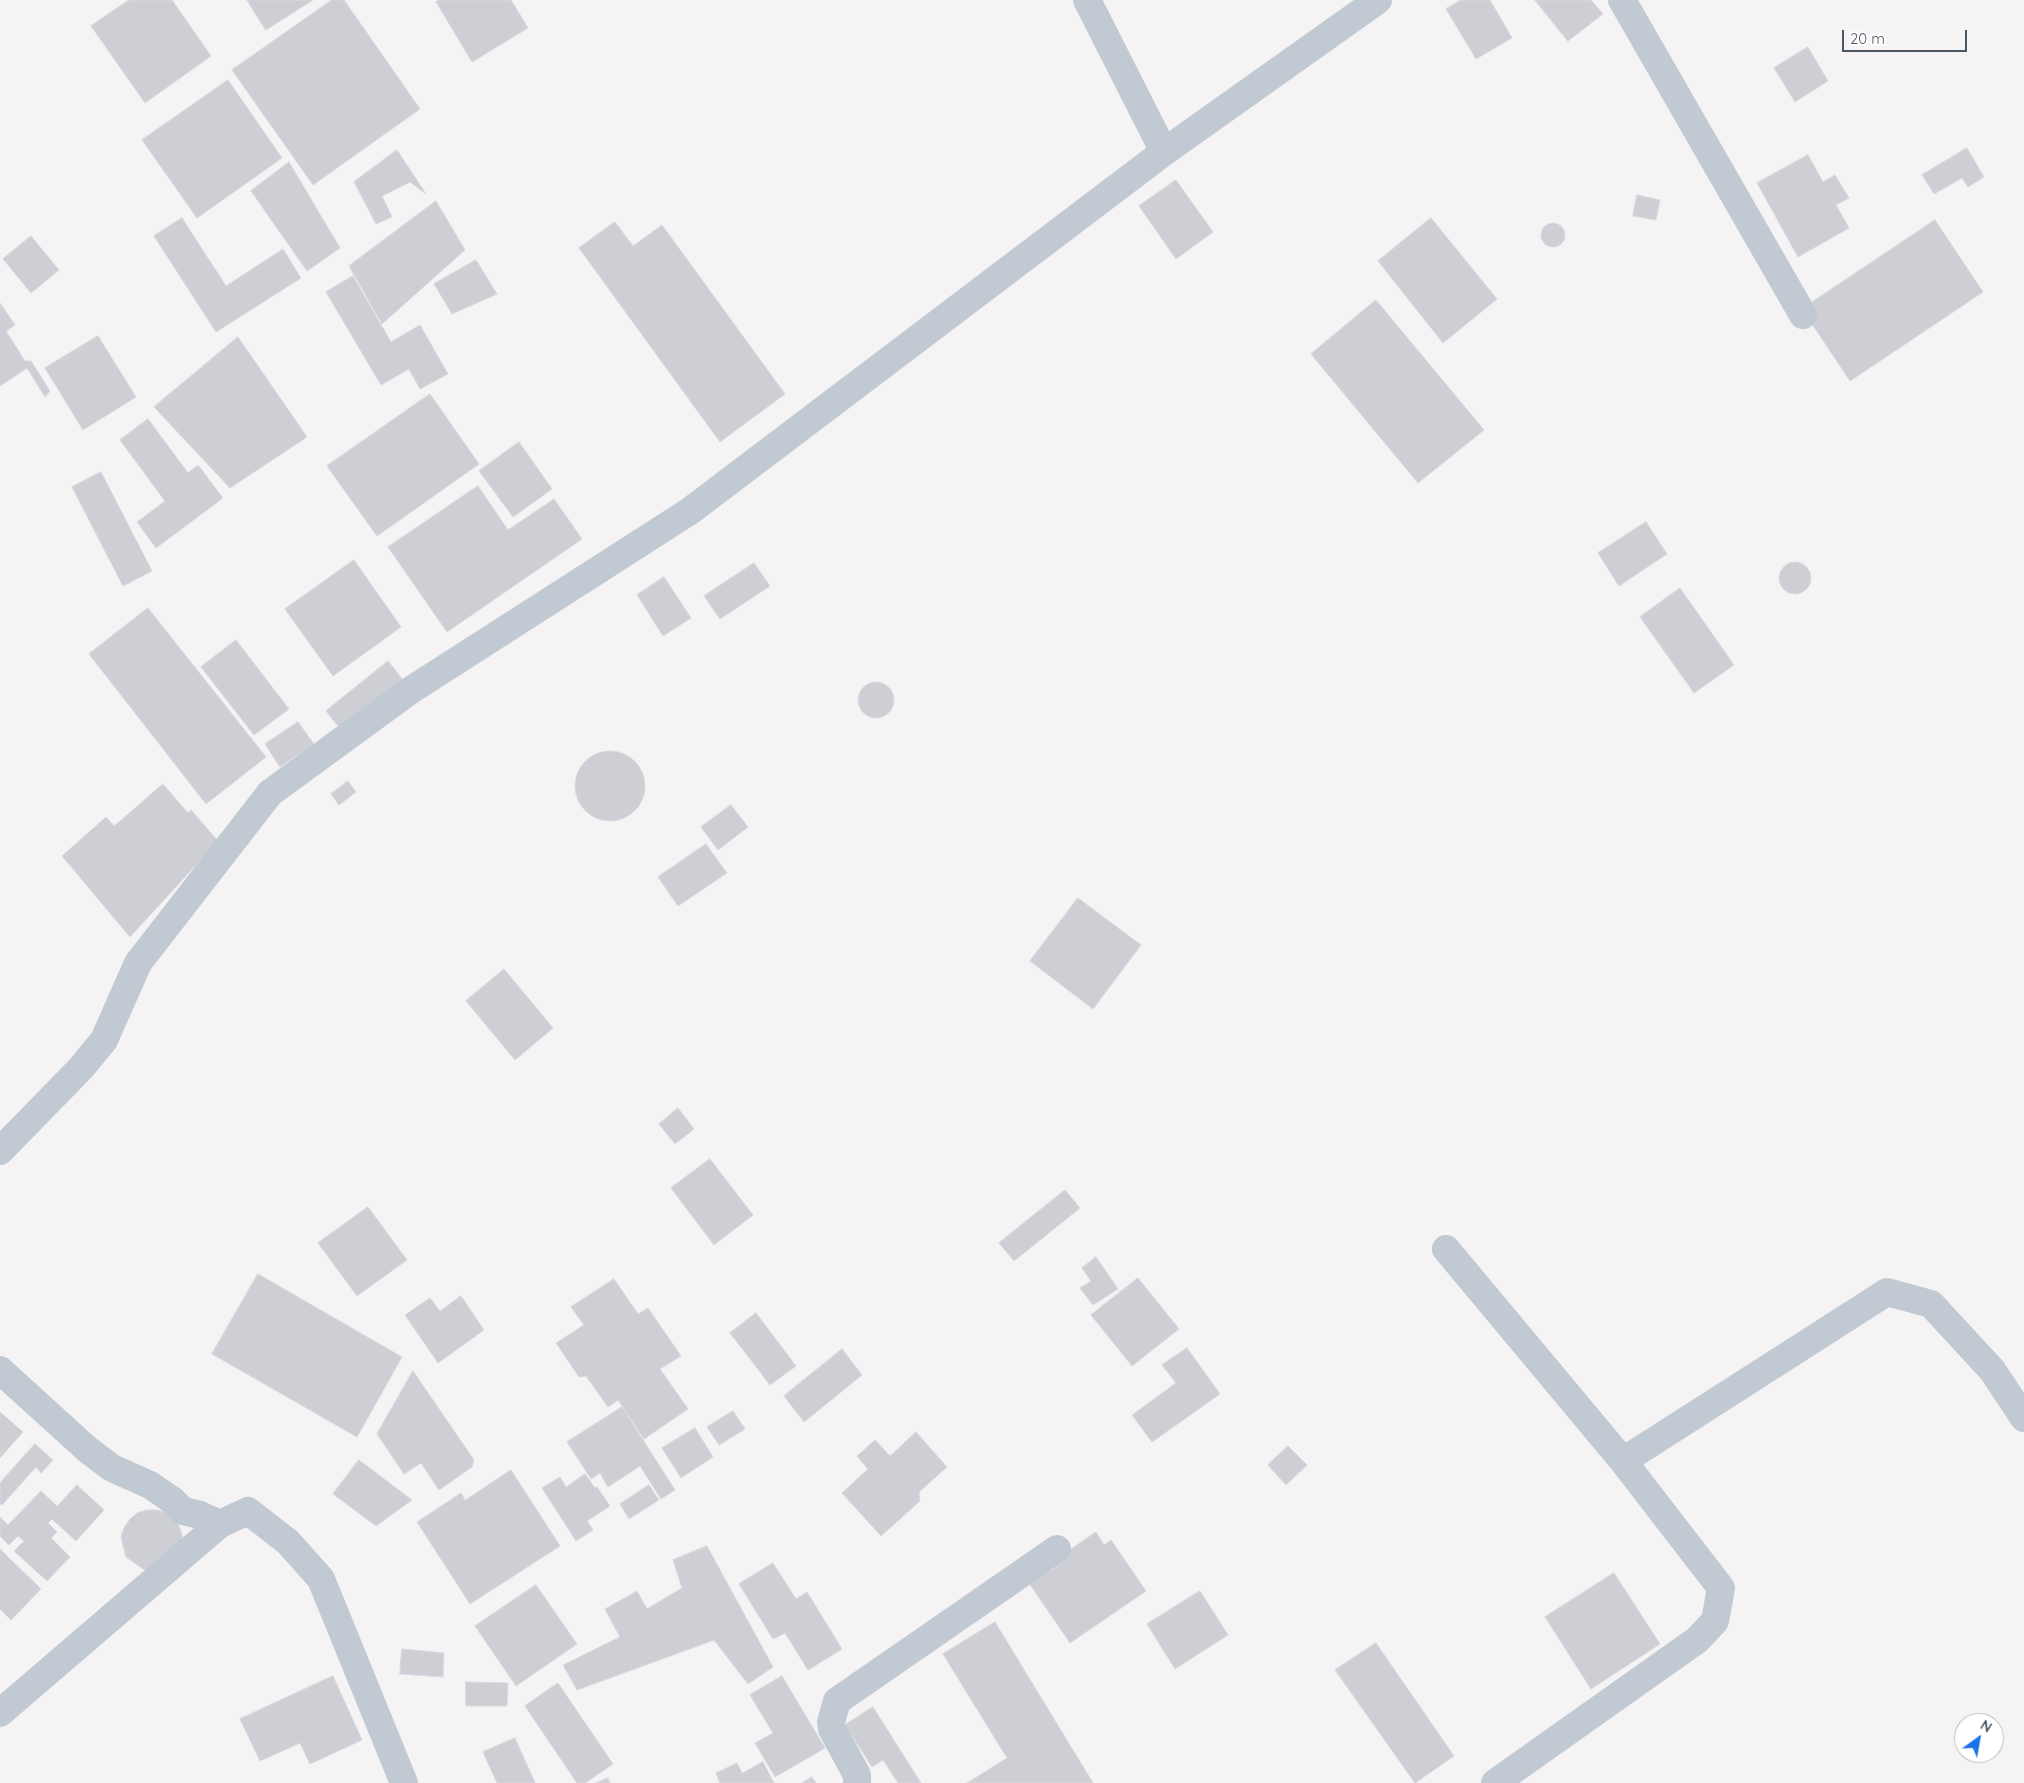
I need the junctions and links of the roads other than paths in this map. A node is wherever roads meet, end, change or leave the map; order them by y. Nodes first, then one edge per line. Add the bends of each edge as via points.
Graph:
1 (1087, 0) edge
2 (1378, 0) edge
3 (1622, 0) edge
4 (1164, 152) junction
5 (1803, 315) dead end
6 (0, 1151) edge
7 (1446, 1249) dead end
8 (0, 1370) edge
9 (2024, 1418) edge
10 (1623, 1461) junction
11 (220, 1524) junction
12 (1057, 1549) dead end
13 (0, 1713) edge
14 (404, 1783) edge
15 (857, 1783) edge
16 (1495, 1783) edge

1 - 4 street
2 - 4 street
3 - 5 street
4 - 6 street via 690,511 411,690 270,793 138,963 104,1040
7 - 10 street
8 - 11 street via 112,1468 150,1485 183,1511
9 - 10 street via 1992,1370 1931,1304 1887,1292
10 - 16 street via 1721,1588 1715,1621 1697,1640
11 - 13 street
11 - 14 street via 248,1511 288,1542 321,1579
12 - 15 street via 837,1701 832,1729 857,1775

